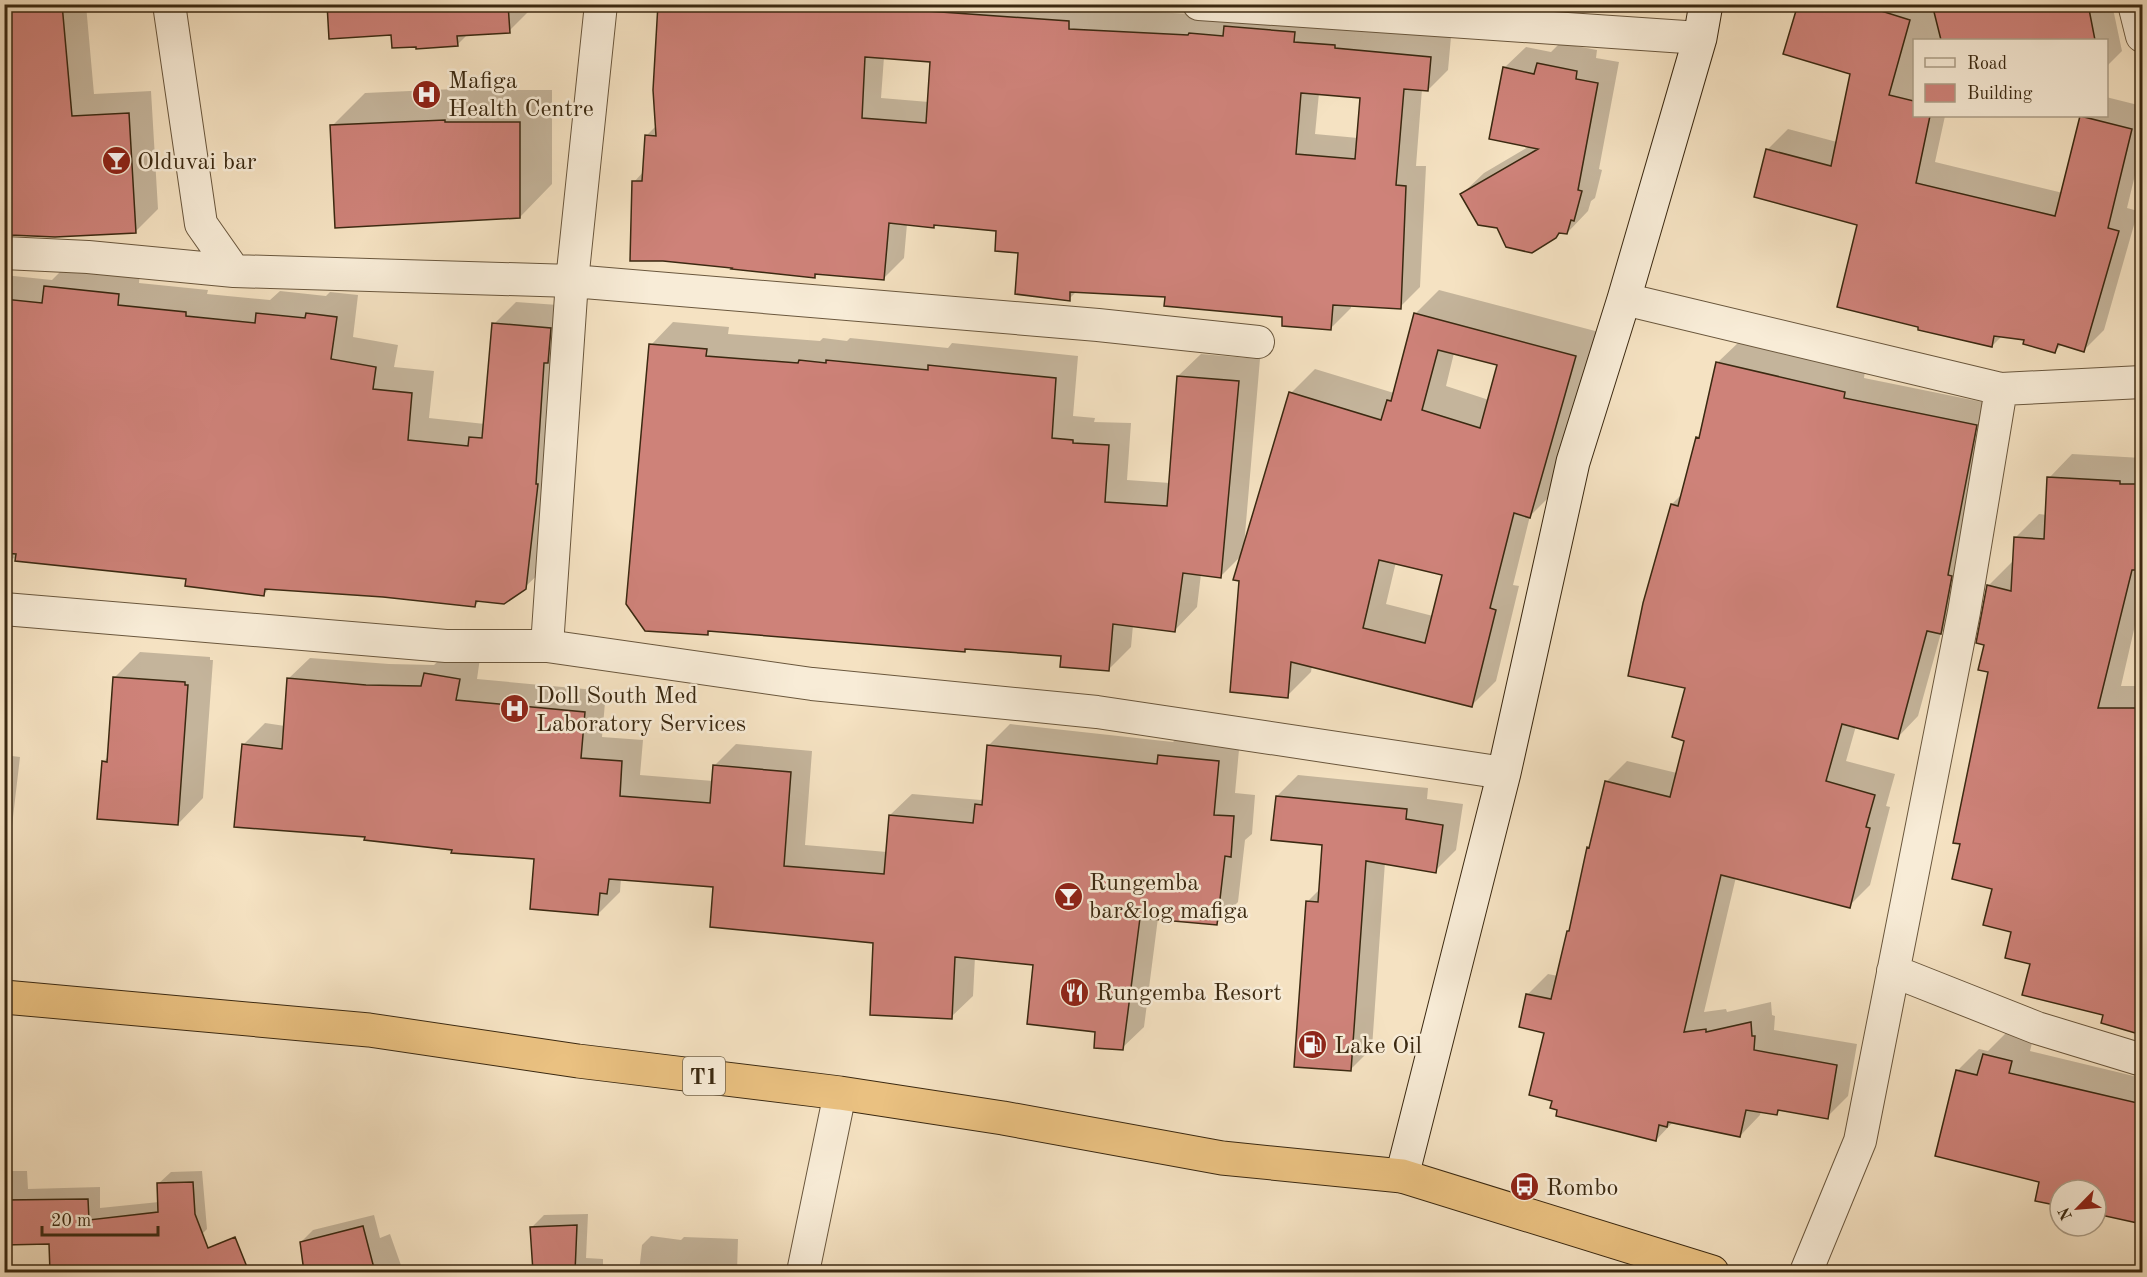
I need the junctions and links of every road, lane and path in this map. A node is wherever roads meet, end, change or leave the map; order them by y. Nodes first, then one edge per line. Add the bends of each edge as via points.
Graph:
1 (169, 4) edge
2 (601, 4) edge
3 (1199, 4) edge
4 (1706, 4) edge
5 (2134, 4) edge
6 (2142, 36) edge
7 (1700, 38) junction
8 (4, 253) edge
9 (234, 271) junction
10 (572, 280) junction
11 (1624, 299) junction
12 (1257, 342) dead end
13 (2142, 382) edge
14 (2001, 389) junction
15 (4, 609) edge
16 (547, 646) junction
17 (1504, 773) junction
18 (1893, 971) junction
19 (4, 997) edge
20 (2142, 1060) edge
21 (840, 1093) junction
22 (1402, 1176) junction
23 (803, 1272) edge
24 (1712, 1272) edge
25 (1806, 1272) edge

1 - 9 street via 201,224
2 - 10 street
3 - 7 street
4 - 7 street
5 - 6 street
7 - 11 street
8 - 9 street
9 - 10 street
10 - 12 street
10 - 16 street
11 - 14 street
11 - 17 street via 1573,462
13 - 14 street
14 - 18 street via 1964,612
15 - 16 street via 446,646
16 - 17 street via 812,684 1097,712
17 - 22 street
18 - 20 street via 2037,1028
18 - 25 street via 1860,1141
19 - 21 highway, T1 via 369,1030 578,1061
21 - 22 highway, T1 via 1222,1158
21 - 23 street
22 - 24 highway, T1

